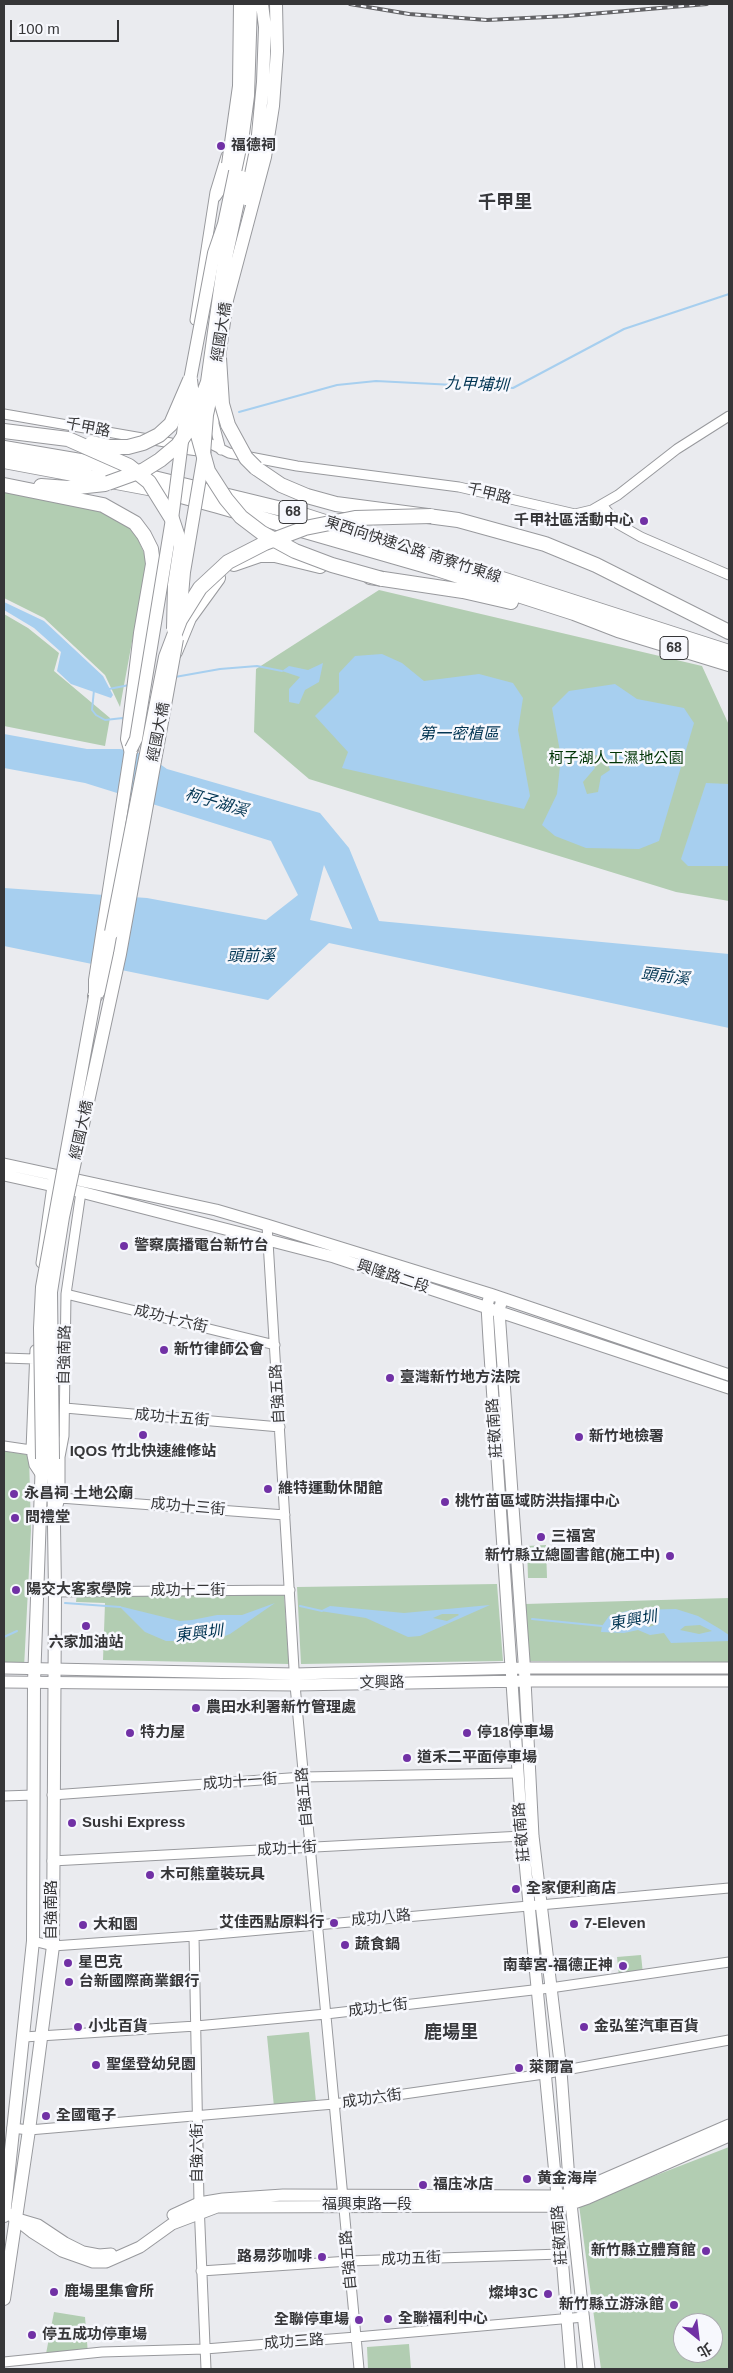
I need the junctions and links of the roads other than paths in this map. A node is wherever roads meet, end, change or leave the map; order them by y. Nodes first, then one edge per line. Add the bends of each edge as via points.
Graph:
1 (240, 4) edge
2 (251, 4) edge
3 (262, 4) edge
4 (276, 4) edge
5 (245, 63) dead end
6 (266, 83) junction
7 (214, 199) junction
8 (213, 210) junction
9 (255, 215) junction
10 (210, 232) junction
11 (246, 241) junction
12 (214, 253) junction
13 (227, 300) junction
14 (219, 358) junction
15 (190, 380) junction
16 (182, 406) junction
17 (215, 408) junction
18 (4, 414) edge
19 (729, 416) edge
20 (4, 430) edge
21 (68, 439) junction
22 (172, 443) junction
23 (4, 448) edge
24 (221, 450) junction
25 (204, 454) junction
26 (4, 461) edge
27 (4, 479) edge
28 (4, 485) edge
29 (602, 505) junction
30 (431, 516) junction
31 (172, 519) junction
32 (729, 575) edge
33 (382, 579) junction
34 (575, 608) junction
35 (618, 630) junction
36 (729, 632) edge
37 (175, 652) junction
38 (729, 652) edge
39 (729, 664) edge
40 (131, 749) junction
41 (95, 996) junction
42 (4, 1164) edge
43 (4, 1175) edge
44 (53, 1180) junction
45 (81, 1192) junction
46 (49, 1202) junction
47 (79, 1206) junction
48 (267, 1225) junction
49 (268, 1239) junction
50 (66, 1294) junction
51 (490, 1294) junction
52 (502, 1299) junction
53 (487, 1306) junction
54 (499, 1311) junction
55 (275, 1345) junction
56 (4, 1358) edge
57 (34, 1359) junction
58 (729, 1375) edge
59 (729, 1388) edge
60 (64, 1408) junction
61 (280, 1427) junction
62 (4, 1446) edge
63 (31, 1450) junction
64 (47, 1459) junction
65 (40, 1474) junction
66 (60, 1498) junction
67 (285, 1515) junction
68 (54, 1519) junction
69 (290, 1590) junction
70 (55, 1592) junction
71 (4, 1668) edge
72 (35, 1668) junction
73 (524, 1668) junction
74 (729, 1668) edge
75 (54, 1669) junction
76 (512, 1669) junction
77 (295, 1679) junction
78 (518, 1681) junction
79 (729, 1681) edge
80 (4, 1682) edge
81 (34, 1682) junction
82 (54, 1683) junction
83 (518, 1773) junction
84 (303, 1777) junction
85 (34, 1795) junction
86 (52, 1795) junction
87 (4, 1796) edge
88 (522, 1836) junction
89 (310, 1848) junction
90 (52, 1861) junction
91 (729, 1888) edge
92 (534, 1905) junction
93 (317, 1924) junction
94 (194, 1936) junction
95 (33, 1941) junction
96 (52, 1946) junction
97 (729, 1962) edge
98 (550, 1988) junction
99 (536, 1990) junction
100 (326, 2014) junction
101 (196, 2026) junction
102 (41, 2036) junction
103 (24, 2037) junction
104 (729, 2040) edge
105 (561, 2071) junction
106 (544, 2074) junction
107 (334, 2104) junction
108 (198, 2116) junction
109 (729, 2125) edge
110 (12, 2128) junction
111 (29, 2130) junction
112 (729, 2136) edge
113 (570, 2199) junction
114 (343, 2201) junction
115 (557, 2201) junction
116 (199, 2208) junction
117 (4, 2212) edge
118 (17, 2218) junction
119 (561, 2254) junction
120 (349, 2261) junction
121 (201, 2271) junction
122 (4, 2299) edge
123 (584, 2317) junction
124 (566, 2319) junction
125 (356, 2337) junction
126 (205, 2349) junction
127 (4, 2362) edge
128 (206, 2369) edge
129 (359, 2369) edge
130 (571, 2369) edge
131 (589, 2369) edge

1 - 12 main road, bridge via 238,104
2 - 12 main road, 經國大橋, bridge via 248,96 243,134 224,224
3 - 6 main road, 經國大橋, bridge
4 - 13 main road, bridge via 277,51 266,157
5 - 7 street, bridge via 243,100 228,180
6 - 9 street, bridge via 252,188
6 - 13 main road, 經國大橋, bridge
6 - 27 highway, bridge via 231,228 208,382 192,424 178,445 160,460 126,478 68,488
7 - 8 street
7 - 9 street via 232,128 242,20 252,9 275,9 280,16 280,67 264,183
8 - 9 street
8 - 10 street
9 - 11 street
10 - 11 street via 229,242
10 - 16 street
11 - 17 street via 228,272 219,331
12 - 15 main road, 經國大橋, bridge
13 - 14 main road, 經國大橋
14 - 25 main road, 經國大橋, bridge via 207,415
14 - 30 highway, bridge via 222,404 228,425 246,458 256,468 281,485 314,498 336,504
15 - 21 highway, bridge via 170,424 159,435 143,443 110,447
15 - 25 highway, bridge via 196,428
15 - 31 main road, 經國大橋, bridge
16 - 17 street via 191,400 207,402
16 - 22 street via 178,432
17 - 24 street via 214,424
18 - 22 street, 千甲路
19 - 29 street, 千甲路 via 677,449
20 - 21 highway, bridge
21 - 31 highway, bridge via 139,474 154,490
22 - 24 street, 千甲路 via 183,449
23 - 34 highway, 東西向快速公路 南寮竹東線 / 68 via 92,463 294,512
24 - 29 street, 千甲路 via 296,466 459,487 565,513 584,512
25 - 33 highway, bridge via 208,471 226,499 262,533 295,551
25 - 37 main road, 經國大橋, bridge via 184,572
26 - 34 highway, 東西向快速公路 南寮竹東線 / 68 via 159,490
28 - 40 highway via 103,505 135,523 151,549 153,564 129,730
29 - 32 street via 618,524
30 - 36 highway via 518,535 568,552
30 - 41 highway, bridge via 355,518 305,528 228,562 200,588 180,620 166,657 104,979
31 - 37 highway, bridge via 181,546 175,585
31 - 40 main road, 經國大橋, bridge via 136,739
33 - 35 highway via 498,598
33 - 37 highway, bridge via 274,555 244,560 230,567 202,597 188,618
34 - 35 highway, 東西向快速公路 南寮竹東線 / 68
34 - 38 highway, 東西向快速公路 南寮竹東線 / 68
35 - 39 highway, 東西向快速公路 南寮竹東線 / 68
37 - 64 main road, 經國大橋, bridge via 120,954 63,1217 51,1292
40 - 41 main road, 經國大橋
41 - 64 main road, 經國大橋, bridge via 42,1287 40,1328
42 - 44 street
43 - 44 street
44 - 45 street, 興隆路二段
44 - 46 street, 自強南路
44 - 48 street, 興隆路二段 via 216,1210
45 - 47 street, 自強南路
45 - 49 street, 興隆路二段
46 - 47 street
46 - 57 street, 自強南路 via 36,1294
47 - 50 street, 自強南路
48 - 49 street, 自強五路
48 - 51 street, 興隆路二段
49 - 53 street, 興隆路二段
49 - 55 street, 自強五路
50 - 55 street, 成功十六街
50 - 60 street, 自強南路
51 - 52 street, 興隆路二段
51 - 53 street, 莊敬南路
52 - 54 street, 莊敬南路
52 - 58 street, 興隆路二段
53 - 54 street, 興隆路二段
53 - 76 street, 莊敬南路
54 - 59 street, 興隆路二段
54 - 73 street, 莊敬南路
55 - 61 street, 自強五路
56 - 57 street
57 - 63 street, 自強南路
60 - 61 street, 成功十五街
60 - 66 street, 自強南路
61 - 67 street, 自強五路
62 - 63 street
63 - 65 street, 自強南路
64 - 65 main road, 自強南路
64 - 68 main road, 自強南路
65 - 72 main road, 自強南路
66 - 67 street, 成功十三街
66 - 68 street, 自強南路
67 - 69 street, 自強五路
68 - 70 main road, 自強南路
69 - 70 street, 成功十二街
69 - 77 street, 自強五路
70 - 75 main road, 自強南路
71 - 72 street, 文興路
72 - 75 street, 文興路
72 - 81 main road, 自強南路
73 - 74 street, 文興路
73 - 76 street, 文興路
73 - 78 street, 莊敬南路
75 - 77 street, 文興路
75 - 82 main road, 自強南路
76 - 77 street, 文興路
76 - 78 street, 莊敬南路
77 - 78 street, 文興路
77 - 82 street, 文興路
77 - 84 street, 自強五路
78 - 79 street, 文興路
78 - 83 street, 莊敬南路
78 - 92 street, 莊敬南路 via 533,1836
80 - 81 street, 文興路
81 - 82 street, 文興路
81 - 85 main road, 自強南路
82 - 86 main road, 自強南路
83 - 84 street, 成功十一街
83 - 88 street, 莊敬南路
84 - 86 street, 成功十一街
84 - 89 street, 自強五路
85 - 87 street
85 - 95 main road, 自強南路
86 - 90 main road, 自強南路
88 - 89 street, 成功十街
88 - 92 street, 莊敬南路
89 - 90 street, 成功十街
89 - 93 street, 自強五路
90 - 96 main road, 自強南路
91 - 92 street, 成功八路
92 - 93 street, 成功八路
92 - 98 street, 莊敬南路
92 - 99 street, 莊敬南路
93 - 94 street, 成功八路
93 - 100 street, 自強五路
94 - 96 street, 成功八路
94 - 101 street, 自強六街
95 - 96 street, 成功八路
95 - 103 main road, 自強南路
96 - 102 main road, 自強南路
97 - 98 street, 成功七街
98 - 99 street, 成功七街
98 - 105 street, 莊敬南路
99 - 100 street, 成功七街
99 - 106 street, 莊敬南路
100 - 101 street, 成功七街
100 - 107 street, 自強五路
101 - 102 street, 成功七街
101 - 108 street, 自強六街
102 - 103 street, 成功七街
102 - 111 main road, 自強南路
103 - 110 main road, 自強南路
104 - 105 street, 成功六街
105 - 106 street, 成功六街
105 - 113 street, 莊敬南路
106 - 107 street, 成功六街
106 - 115 street, 莊敬南路
107 - 108 street, 成功六街
107 - 114 street, 自強五路
108 - 111 street, 成功六街
108 - 116 street, 自強六街
109 - 113 street, 福興東路一段
110 - 111 street, 成功六街
110 - 117 main road, 自強南路
111 - 118 main road, 自強南路
112 - 113 street, 福興東路一段 via 588,2198
113 - 115 street, 福興東路一段
113 - 123 street, 莊敬南路
114 - 115 street, 福興東路一段
114 - 116 street, 福興東路一段
114 - 120 street, 自強五路
115 - 119 street, 莊敬南路
116 - 118 street, 福興東路一段 via 140,2246 106,2262 93,2262 62,2251
116 - 121 street, 自強六街
117 - 118 street, 福興東路一段
118 - 122 main road, 自強南路
119 - 120 street, 成功五街
119 - 124 street, 莊敬南路
120 - 121 street, 成功五街
120 - 125 street, 自強五路
121 - 126 street, 自強六街
123 - 124 street, 成功三路
123 - 131 street, 莊敬南路
124 - 125 street, 成功三路
124 - 130 street, 莊敬南路
125 - 126 street, 成功三路
125 - 129 street, 自強五路
126 - 127 street, 成功三路 via 102,2352
126 - 128 street, 自強六街

